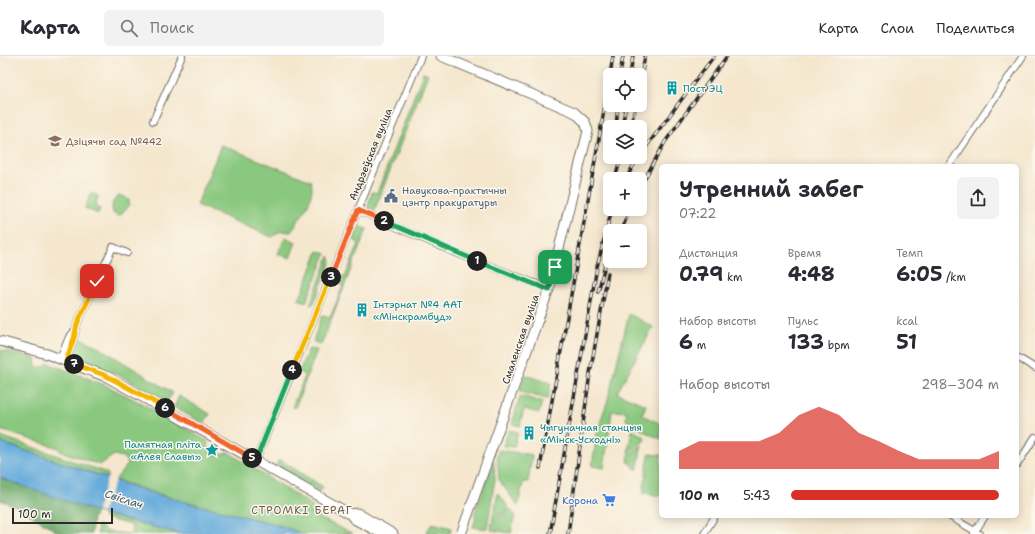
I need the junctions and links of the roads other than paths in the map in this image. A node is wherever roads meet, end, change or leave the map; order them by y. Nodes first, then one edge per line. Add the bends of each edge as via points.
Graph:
1 (182, 56) edge
2 (421, 56) edge
3 (441, 56) edge
4 (1023, 56) edge
5 (153, 121) dead end
6 (950, 164) edge
7 (358, 210) junction
8 (127, 253) dead end
9 (549, 290) junction
10 (0, 341) edge
11 (1019, 358) edge
12 (63, 360) junction
13 (1035, 368) edge
14 (1035, 437) edge
15 (256, 460) junction
16 (1019, 462) edge
17 (353, 514) junction
18 (714, 518) edge
19 (952, 518) edge
20 (984, 518) edge
21 (976, 533) edge
22 (386, 534) edge
23 (393, 534) edge
24 (461, 534) edge
25 (704, 534) edge

1 - 5 street
2 - 7 street, Андрэеўская вуліца
3 - 9 main road, Смаленская вуліца via 568,108 583,118 588,127
4 - 6 street
7 - 9 street
7 - 15 street, Андрэеўская вуліца
8 - 12 street via 113,247 74,332 69,337
9 - 24 main road, Смаленская вуліца
10 - 12 main road
11 - 13 street
12 - 15 main road via 107,376
14 - 16 street
15 - 17 main road
17 - 22 main road via 354,519
17 - 23 main road
18 - 25 street
19 - 21 street
20 - 21 street

